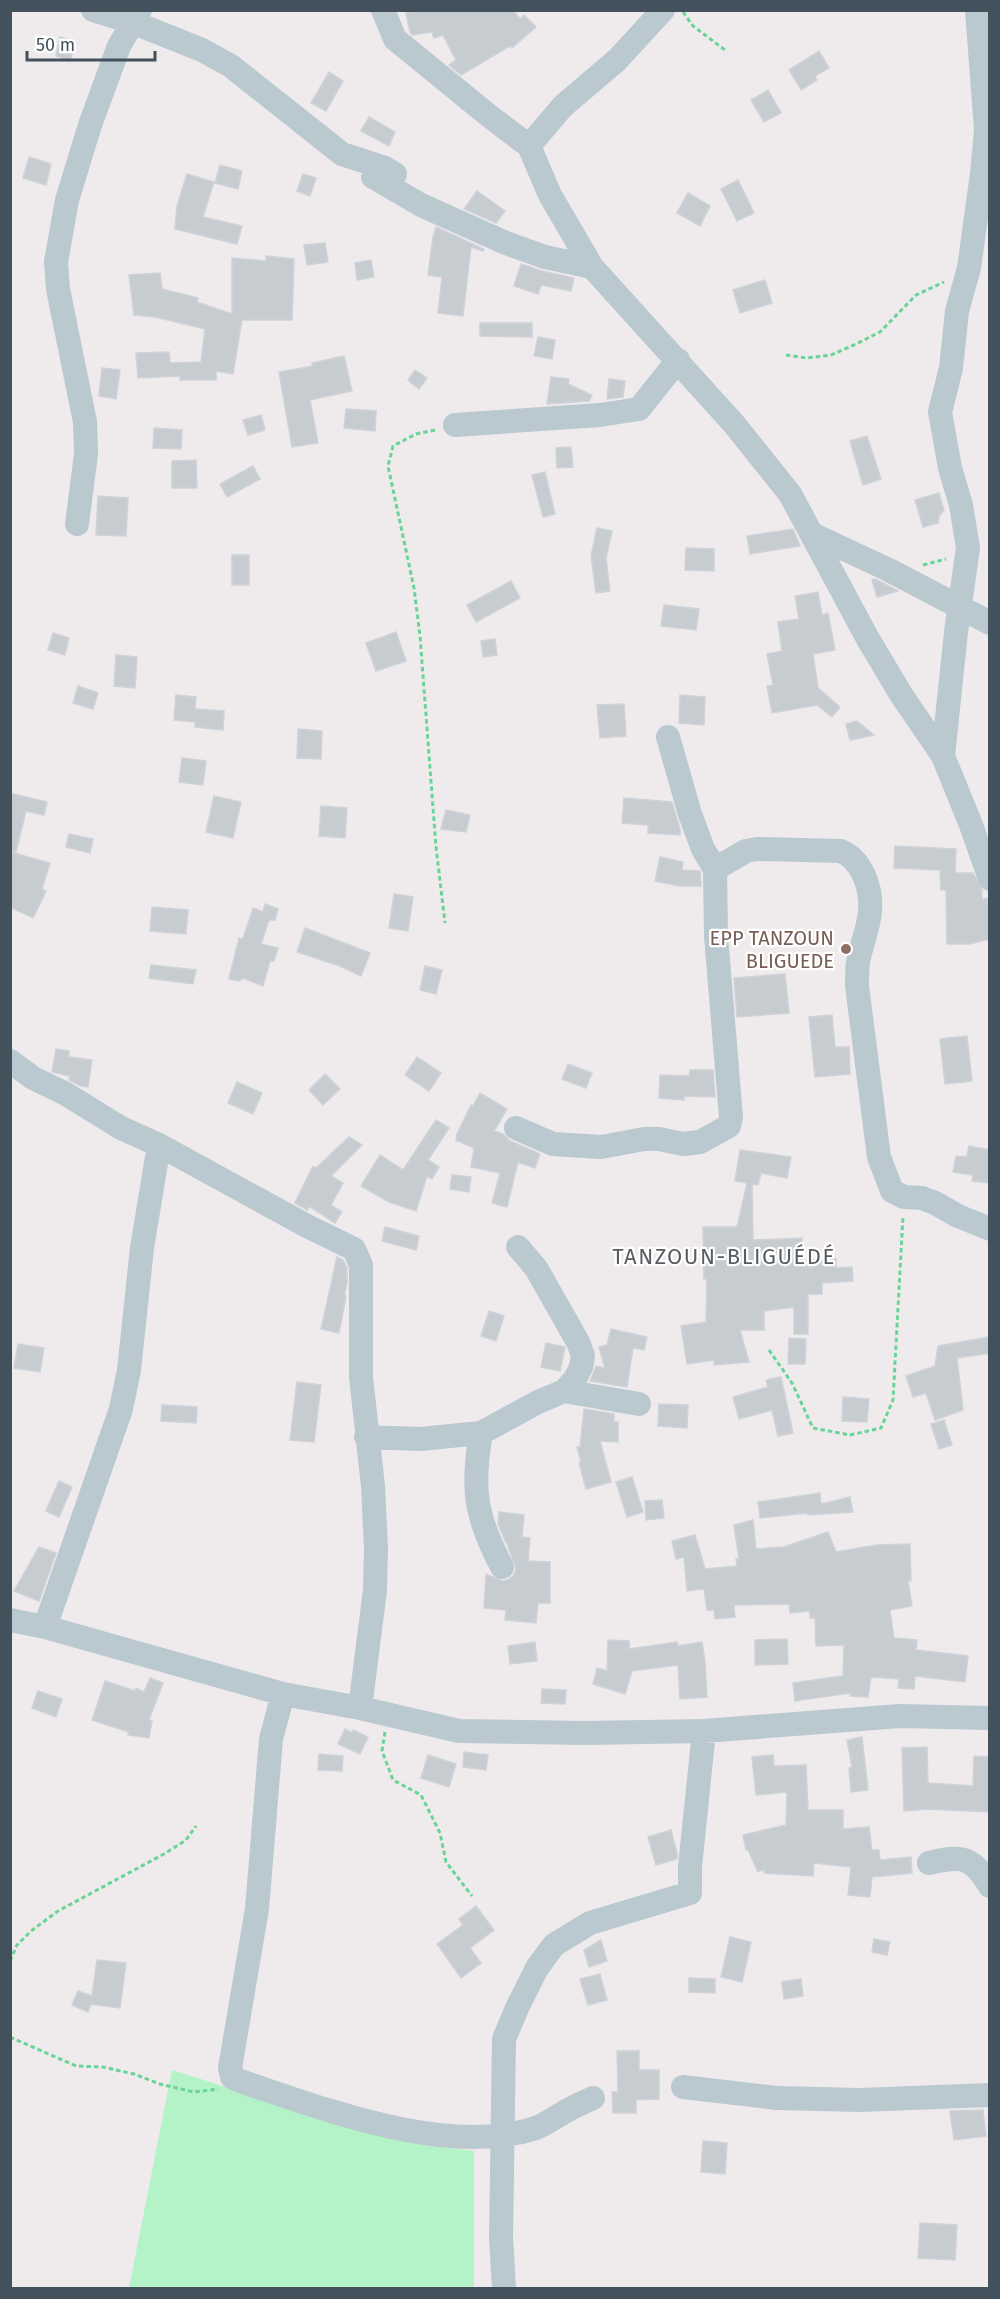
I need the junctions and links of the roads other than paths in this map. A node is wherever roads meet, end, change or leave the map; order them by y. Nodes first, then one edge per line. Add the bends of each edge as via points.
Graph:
1 (93, 10) edge
2 (382, 10) edge
3 (663, 10) edge
4 (977, 10) edge
5 (136, 16) edge
6 (529, 146) junction
7 (592, 267) junction
8 (678, 360) junction
9 (454, 425) road end
10 (77, 524) dead end
11 (812, 534) junction
12 (960, 608) junction
13 (990, 623) edge
14 (668, 737) dead end
15 (943, 756) junction
16 (715, 869) junction
17 (990, 879) edge
18 (10, 1061) edge
19 (516, 1128) dead end
20 (159, 1145) junction
21 (990, 1229) edge
22 (518, 1247) dead end
23 (564, 1391) junction
24 (639, 1404) dead end
25 (481, 1433) junction
26 (366, 1437) junction
27 (502, 1567) dead end
28 (10, 1620) edge
29 (45, 1627) junction
30 (283, 1694) junction
31 (360, 1708) junction
32 (990, 1718) edge
33 (704, 1731) junction
34 (929, 1863) dead end
35 (990, 1886) edge
36 (683, 2087) dead end
37 (990, 2095) edge
38 (593, 2098) dead end
39 (502, 2134) junction
40 (504, 2289) edge

1 - 5 street
2 - 6 street via 395,39
3 - 6 street via 617,60 563,106
4 - 12 street via 986,130 982,174 969,268 957,311 951,368 940,412 968,548
5 - 7 street via 231,66 342,154 395,174 373,177 421,205 506,243 545,257
5 - 10 street via 120,46 90,125 67,200 56,262 85,422 86,454
6 - 7 street via 550,195
7 - 8 street
8 - 9 street via 639,409
8 - 11 street via 790,494
11 - 12 street
11 - 15 street via 868,639
12 - 13 street
12 - 15 street
14 - 16 street via 690,814
15 - 17 street
16 - 19 street via 729,1126 700,1142 644,1139 601,1147 553,1144
16 - 21 street via 746,851 758,849 841,851 851,855 860,866 870,909 858,962 857,986 879,1157 886,1178 892,1191 904,1197 922,1198
18 - 20 street via 121,1128
20 - 26 street via 354,1249 361,1264
20 - 29 street via 121,1409
22 - 23 street via 536,1268 584,1356 575,1379
23 - 24 street
23 - 25 street
25 - 26 street via 420,1439
25 - 27 street via 478,1508
26 - 31 street via 376,1520 376,1580
28 - 29 street
29 - 30 street
30 - 31 street
30 - 39 street via 271,1739 257,1909 230,2068 232,2076 369,2122 447,2136
31 - 33 street via 459,1731
32 - 33 street via 900,1716
33 - 39 street via 690,1893 590,1923 554,1945 537,1968 504,2039
34 - 35 street via 951,1857 969,1860
36 - 37 street via 800,2099
38 - 39 street via 543,2125
39 - 40 street

